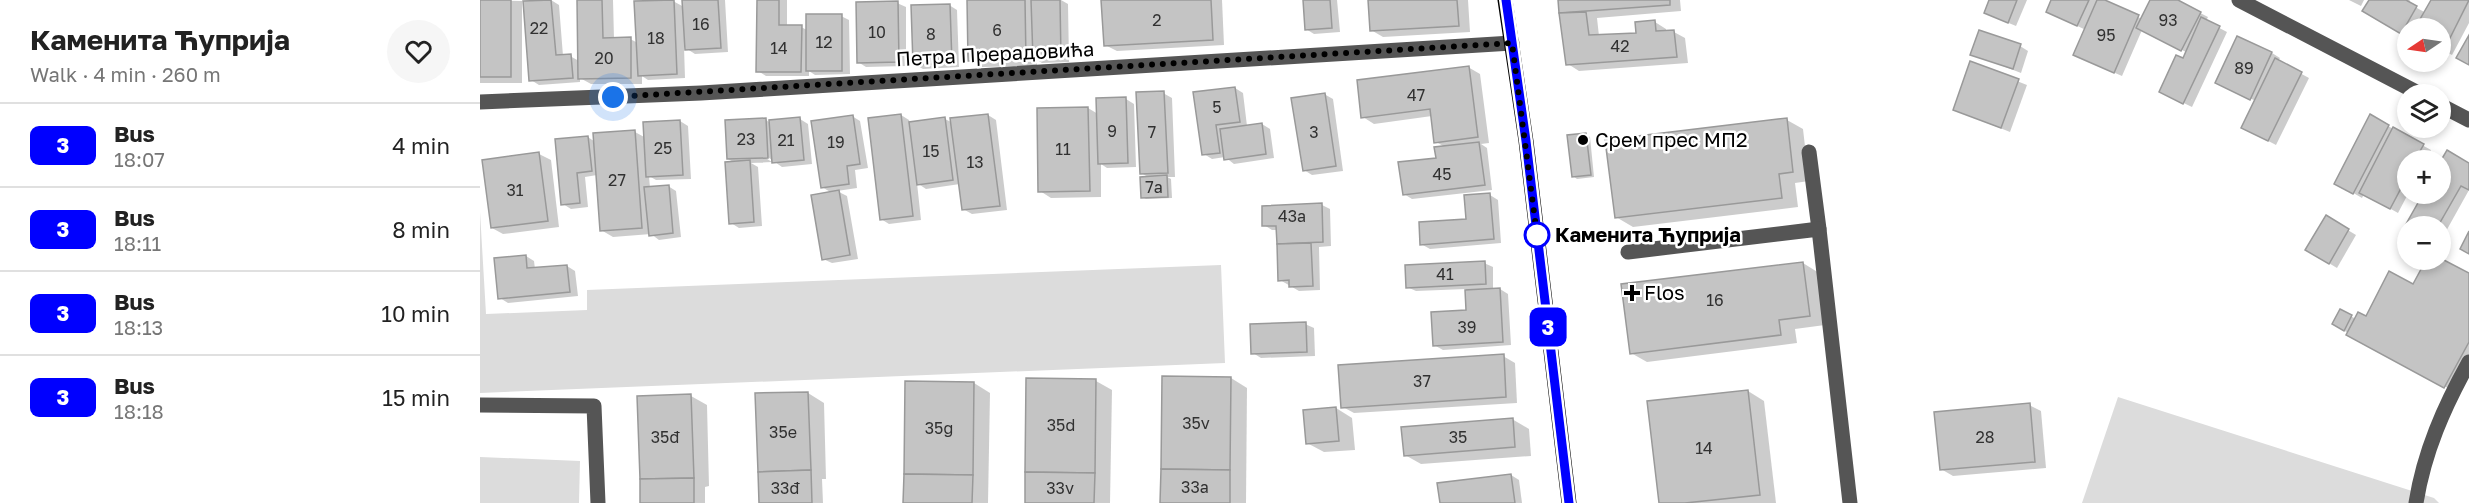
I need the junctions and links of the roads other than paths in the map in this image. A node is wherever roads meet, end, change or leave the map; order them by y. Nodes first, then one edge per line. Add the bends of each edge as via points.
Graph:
1 (1506, 0) edge
2 (2239, 0) edge
3 (1512, 43) junction
4 (2401, 84) edge
5 (480, 102) edge
6 (2451, 111) edge
7 (2469, 120) edge
8 (1809, 152) dead end
9 (1819, 228) junction
10 (1628, 252) dead end
11 (2469, 362) edge
12 (480, 405) edge
13 (597, 503) edge
14 (1569, 503) edge
15 (1850, 503) edge
16 (2416, 503) edge

1 - 3 main road
2 - 4 street
3 - 5 street, Петра Прерадовића via 713,92
3 - 14 main road
6 - 7 street
8 - 9 street
9 - 10 street
9 - 15 street
11 - 16 street via 2443,410 2420,473
12 - 13 street via 594,406

